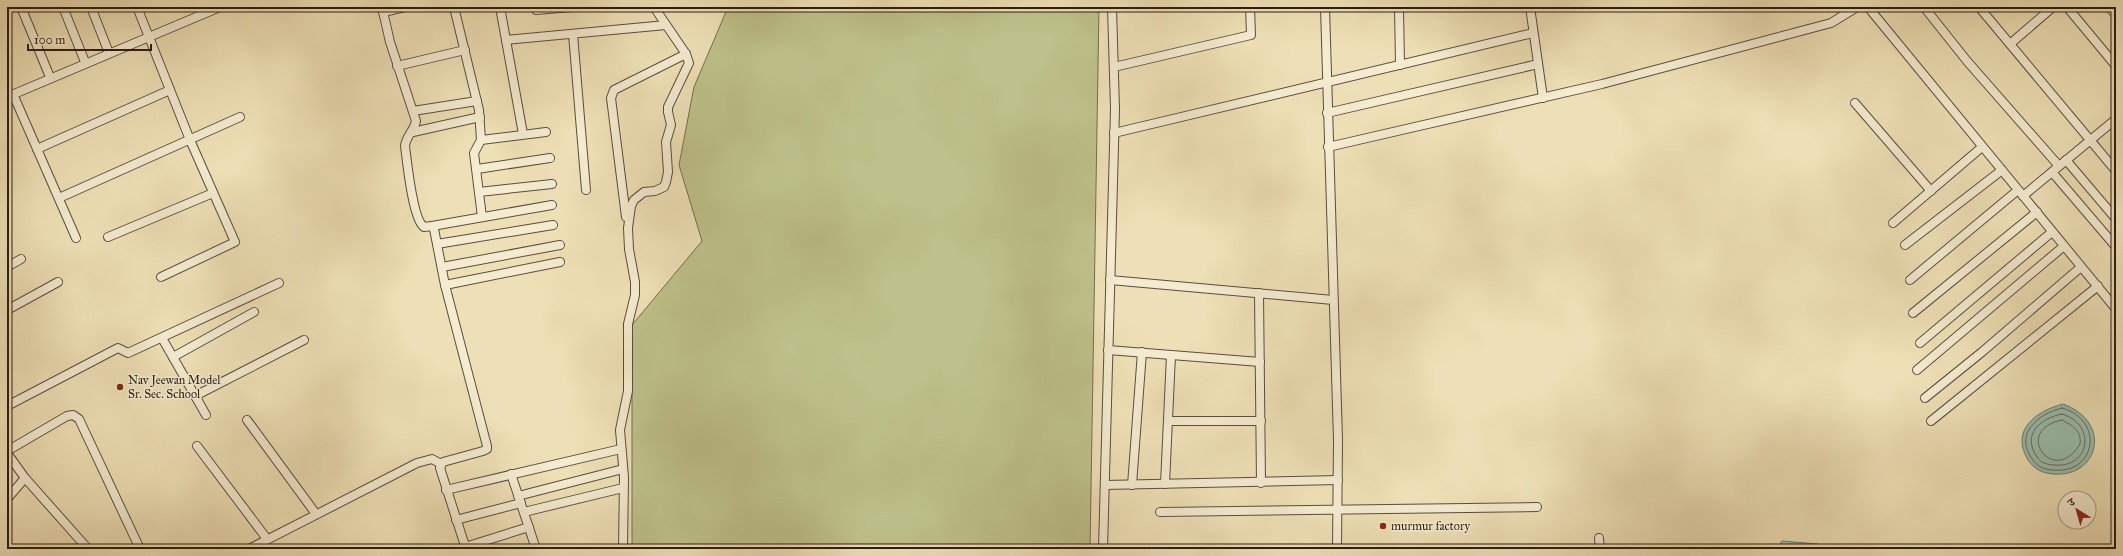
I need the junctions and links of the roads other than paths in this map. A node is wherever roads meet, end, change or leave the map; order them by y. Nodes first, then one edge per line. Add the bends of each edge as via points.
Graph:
1 (21, 7) edge
2 (63, 7) edge
3 (91, 7) edge
4 (137, 7) edge
5 (220, 7) edge
6 (405, 7) edge
7 (454, 7) edge
8 (500, 7) edge
9 (534, 7) edge
10 (572, 7) edge
11 (654, 7) edge
12 (1112, 7) edge
13 (1250, 7) edge
14 (1325, 7) edge
15 (1399, 7) edge
16 (1530, 7) edge
17 (1857, 7) edge
18 (1868, 7) edge
19 (1924, 7) edge
20 (1979, 7) edge
21 (2053, 7) edge
22 (2067, 7) edge
23 (2110, 7) edge
24 (382, 9) edge
25 (2116, 15) edge
26 (666, 25) junction
27 (1533, 33) junction
28 (573, 34) junction
29 (147, 36) junction
30 (506, 40) junction
31 (2010, 44) junction
32 (465, 50) junction
33 (109, 52) junction
34 (686, 54) junction
35 (85, 62) junction
36 (1538, 64) junction
37 (1400, 65) junction
38 (397, 66) junction
39 (2116, 66) edge
40 (1114, 67) junction
41 (50, 77) junction
42 (1327, 83) junction
43 (170, 90) junction
44 (10, 96) edge
45 (1543, 98) junction
46 (477, 101) junction
47 (1855, 103) dead end
48 (413, 111) junction
49 (1327, 113) junction
50 (240, 117) dead end
51 (480, 117) junction
52 (2116, 119) edge
53 (413, 132) junction
54 (546, 132) dead end
55 (1114, 133) junction
56 (523, 134) junction
57 (190, 140) junction
58 (482, 140) junction
59 (2090, 140) junction
60 (1328, 147) junction
61 (1982, 147) junction
62 (37, 148) junction
63 (550, 158) dead end
64 (2066, 160) junction
65 (477, 169) junction
66 (2056, 169) junction
67 (2002, 170) junction
68 (2116, 171) edge
69 (552, 184) dead end
70 (586, 190) dead end
71 (1931, 191) junction
72 (479, 192) junction
73 (213, 193) junction
74 (2020, 193) junction
75 (59, 198) junction
76 (552, 204) dead end
77 (2036, 212) junction
78 (482, 217) junction
79 (2116, 219) edge
80 (1893, 223) dead end
81 (553, 225) dead end
82 (432, 226) junction
83 (628, 228) junction
84 (2052, 232) junction
85 (108, 237) dead end
86 (76, 238) dead end
87 (438, 244) junction
88 (560, 245) dead end
89 (1905, 246) dead end
90 (2064, 246) junction
91 (2116, 247) edge
92 (21, 259) dead end
93 (560, 262) dead end
94 (7, 267) edge
95 (442, 267) junction
96 (2081, 267) junction
97 (161, 277) dead end
98 (1110, 280) junction
99 (1910, 280) dead end
100 (58, 282) dead end
101 (278, 283) dead end
102 (445, 284) junction
103 (2098, 286) junction
104 (1259, 294) junction
105 (1333, 300) junction
106 (2116, 309) edge
107 (7, 310) edge
108 (254, 312) dead end
109 (1914, 313) dead end
110 (162, 338) junction
111 (304, 340) dead end
112 (1920, 343) dead end
113 (1108, 350) junction
114 (1142, 352) junction
115 (1170, 355) junction
116 (173, 357) junction
117 (1260, 362) junction
118 (1917, 370) dead end
119 (196, 396) junction
120 (1925, 398) dead end
121 (7, 406) edge
122 (206, 415) dead end
123 (247, 420) dead end
124 (1168, 421) junction
125 (1261, 421) junction
126 (1931, 421) dead end
127 (197, 446) dead end
128 (622, 449) junction
129 (7, 452) edge
130 (441, 464) junction
131 (623, 469) junction
132 (511, 474) junction
133 (25, 478) junction
134 (1338, 480) junction
135 (1262, 483) junction
136 (1165, 484) junction
137 (1105, 485) junction
138 (1132, 485) junction
139 (624, 488) junction
140 (446, 490) junction
141 (7, 499) edge
142 (520, 500) junction
143 (1537, 507) dead end
144 (1337, 510) junction
145 (524, 512) junction
146 (1160, 512) dead end
147 (316, 514) junction
148 (456, 520) junction
149 (529, 527) junction
150 (1599, 538) dead end
151 (267, 539) junction
152 (465, 548) edge
153 (88, 549) edge
154 (140, 549) edge
155 (248, 549) edge
156 (536, 549) edge
157 (623, 549) edge
158 (1103, 549) edge
159 (1337, 549) edge
160 (1600, 549) edge

1 - 41 street
2 - 35 street
3 - 33 street
4 - 29 street
5 - 29 street
6 - 24 street
7 - 32 street
8 - 30 street
9 - 10 street via 536,10
11 - 26 street
12 - 40 street
13 - 40 street via 1251,35
14 - 42 street
15 - 37 street
16 - 27 street
17 - 45 street via 1831,23
18 - 61 street
19 - 66 street
20 - 31 street
21 - 31 street
22 - 39 street
23 - 25 street
24 - 38 street
26 - 28 street
26 - 34 street
27 - 36 street
27 - 37 street
28 - 30 street
28 - 70 street
29 - 33 street
29 - 43 street
30 - 56 street
31 - 59 street
32 - 38 street
32 - 46 street
33 - 35 street
34 - 83 street via 688,63 668,112 671,125 666,142 666,182 664,187 644,192 634,200 630,206
34 - 83 street via 614,90 611,98
35 - 41 street
36 - 45 street
36 - 49 street
37 - 42 street
38 - 48 street
40 - 55 street
41 - 44 street
42 - 49 street
42 - 55 street
43 - 57 street
43 - 62 street
44 - 62 street
45 - 60 street
46 - 48 street
46 - 51 street
47 - 71 street
48 - 53 street via 416,120
49 - 60 street
50 - 57 street
51 - 53 street
51 - 58 street
52 - 59 street
53 - 82 street via 405,140 412,192 419,222 424,227
54 - 56 street
55 - 98 street
56 - 58 street
57 - 73 street
57 - 75 street
58 - 65 street via 474,153
59 - 64 street
59 - 68 street
60 - 105 street
61 - 67 street
61 - 71 street
62 - 75 street
63 - 65 street
64 - 66 street
64 - 79 street
65 - 72 street
66 - 74 street
66 - 91 street
67 - 74 street
67 - 89 street
69 - 72 street
71 - 80 street
72 - 78 street
73 - 85 street
73 - 97 street via 235,242
74 - 77 street
74 - 99 street
75 - 86 street
76 - 78 street
77 - 84 street
77 - 109 street
78 - 82 street
81 - 87 street
82 - 87 street
83 - 128 street via 635,282 628,324 628,391 620,430
84 - 90 street
84 - 112 street
87 - 95 street
88 - 95 street
90 - 96 street
90 - 118 street
92 - 94 street
93 - 102 street
95 - 102 street
96 - 103 street
96 - 120 street
98 - 104 street
98 - 113 street
100 - 107 street
101 - 110 street
102 - 130 street via 487,449
103 - 106 street
103 - 126 street
104 - 105 street
104 - 117 street
105 - 134 street
108 - 116 street
110 - 116 street
110 - 121 street via 128,354 118,348
111 - 119 street
113 - 114 street
113 - 137 street
114 - 115 street
114 - 138 street
115 - 117 street
115 - 124 street
116 - 119 street
117 - 125 street
119 - 122 street
123 - 147 street
124 - 125 street
124 - 136 street
125 - 135 street
127 - 151 street
128 - 131 street
128 - 132 street
129 - 133 street
129 - 154 street via 68,416 73,415 79,419
130 - 140 street
130 - 147 street via 432,459 417,463
131 - 139 street
131 - 142 street
132 - 140 street
132 - 142 street
133 - 141 street
133 - 153 street
134 - 135 street
134 - 144 street
135 - 136 street
136 - 138 street
137 - 138 street
137 - 158 street
139 - 145 street
139 - 157 street
140 - 148 street
142 - 145 street
142 - 148 street
143 - 144 street
144 - 146 street
144 - 159 street
145 - 149 street
147 - 151 street
148 - 152 street
149 - 152 street
149 - 156 street
150 - 160 street
151 - 155 street

